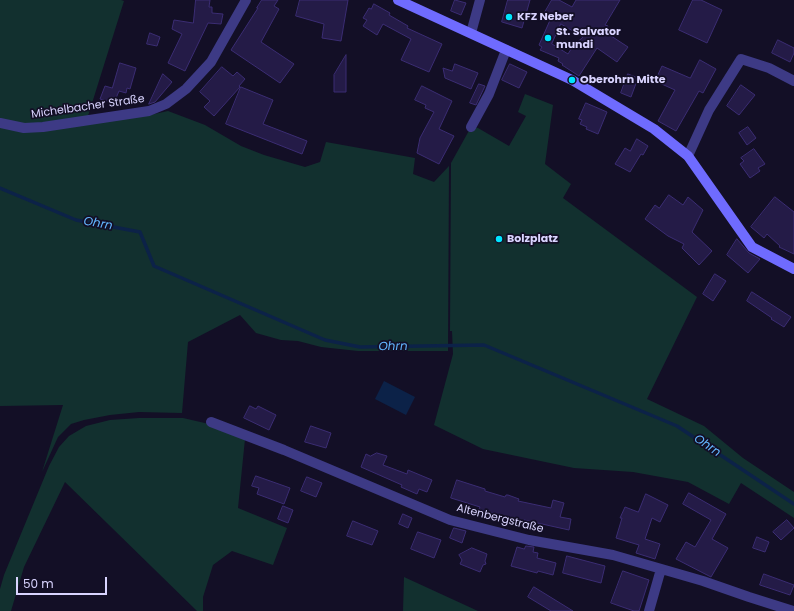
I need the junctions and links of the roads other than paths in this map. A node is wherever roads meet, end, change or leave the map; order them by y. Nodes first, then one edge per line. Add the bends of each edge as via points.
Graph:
1 (246, 0) edge
2 (398, 0) edge
3 (480, 0) edge
4 (472, 33) junction
5 (506, 50) junction
6 (794, 80) edge
7 (0, 123) edge
8 (471, 127) dead end
9 (688, 156) junction
10 (794, 269) edge
11 (211, 422) dead end
12 (661, 569) junction
13 (649, 611) edge
14 (793, 611) edge

1 - 7 street, Michelbacher Straße via 211,62 186,89 166,104 149,111 43,127 24,128
2 - 4 main road
3 - 4 street
4 - 5 main road
5 - 8 street via 489,94
5 - 9 main road via 572,80 654,129
6 - 9 street via 741,59 709,110
9 - 10 main road via 752,247
11 - 12 street, Altenbergstraße via 290,452 450,520 529,540 613,555
12 - 13 street
12 - 14 street, Altenbergstraße

